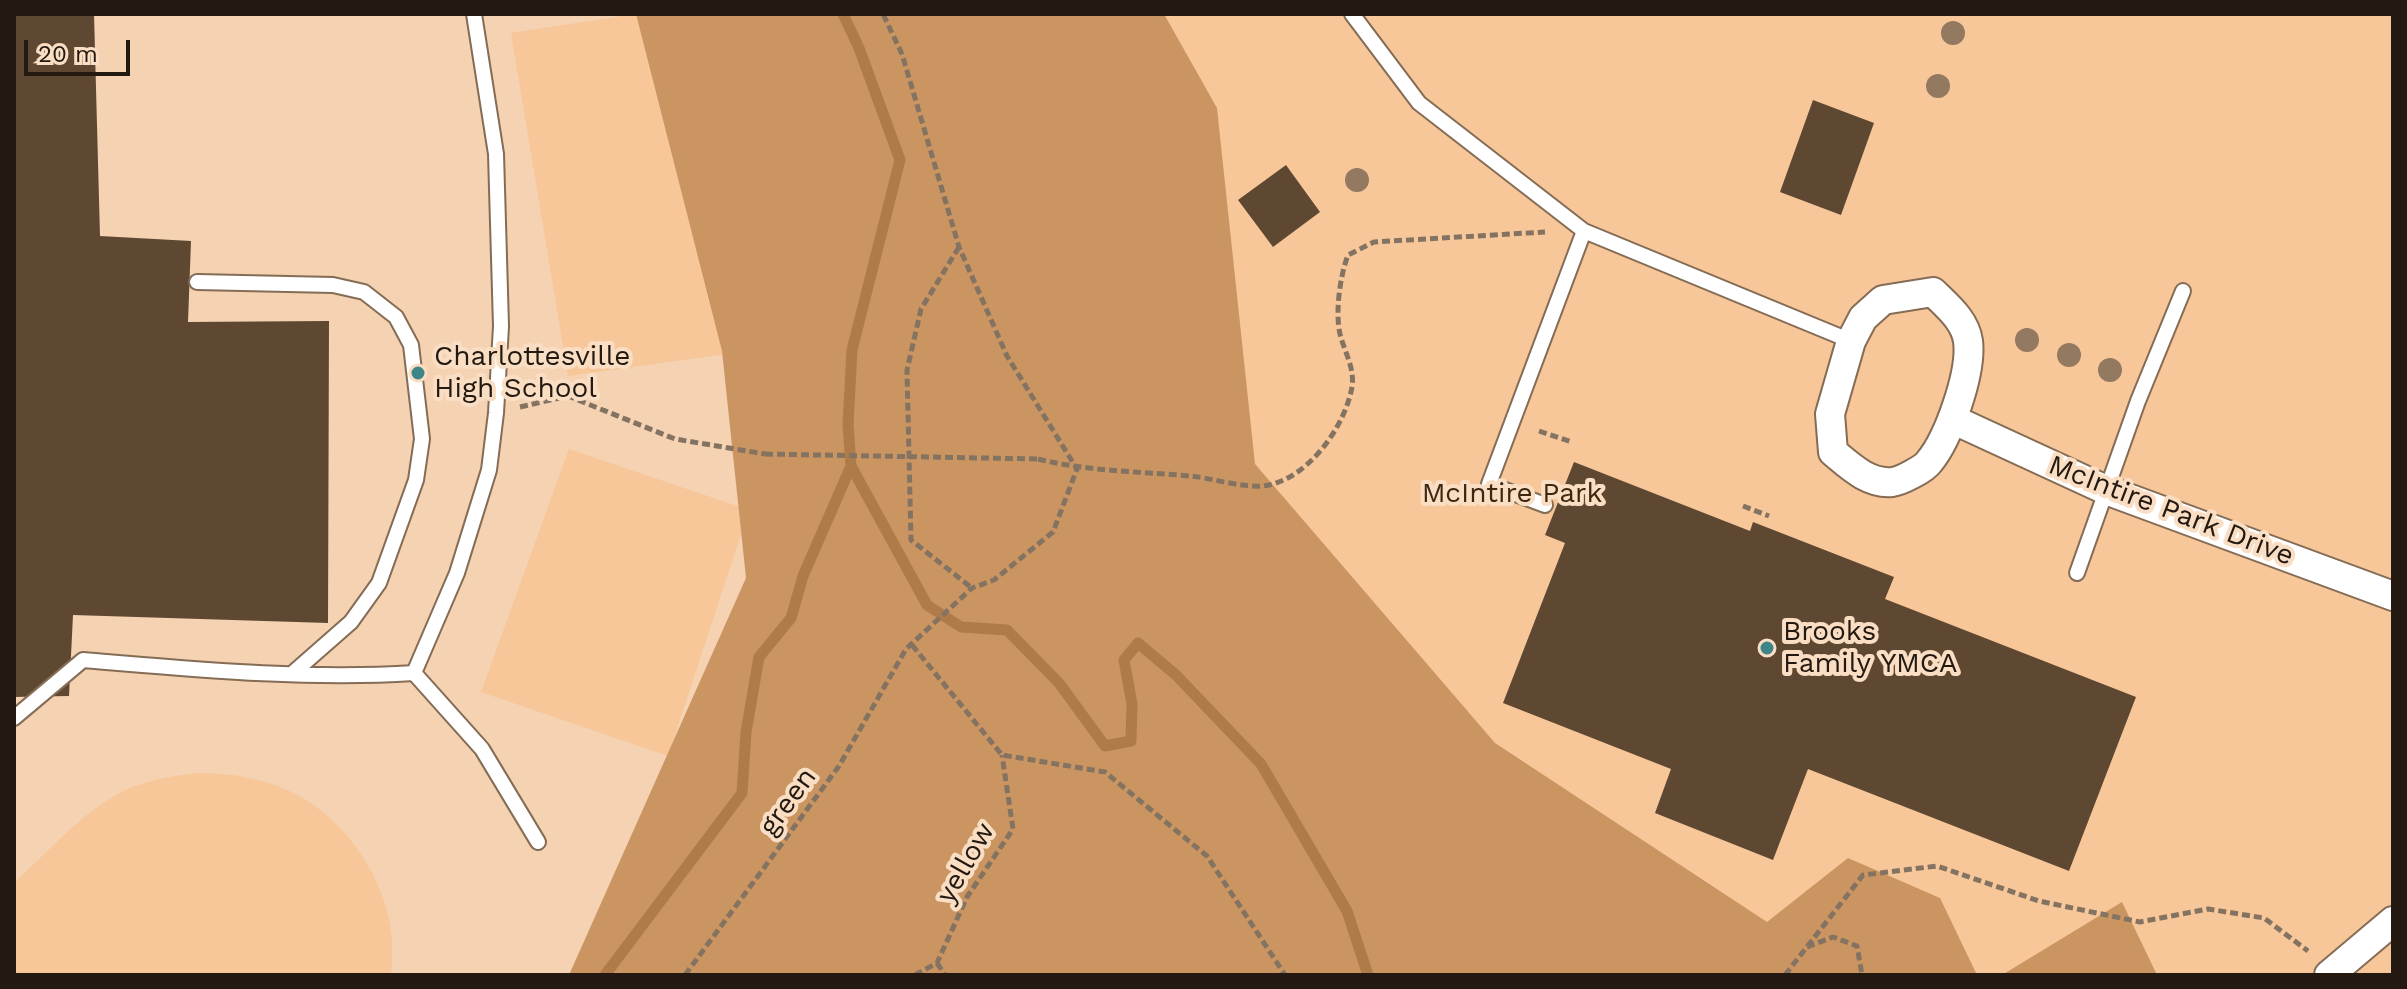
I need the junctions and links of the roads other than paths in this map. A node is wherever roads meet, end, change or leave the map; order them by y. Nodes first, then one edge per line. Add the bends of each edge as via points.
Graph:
1 (474, 14) edge
2 (1352, 14) edge
3 (1584, 231) junction
4 (197, 282) dead end
5 (2183, 291) dead end
6 (1851, 341) junction
7 (1952, 419) junction
8 (2106, 490) junction
9 (1545, 505) dead end
10 (2077, 573) dead end
11 (2393, 596) edge
12 (294, 672) junction
13 (414, 673) junction
14 (14, 718) edge
15 (538, 842) dead end
16 (2393, 921) edge
17 (2323, 967) edge

1 - 13 lane via 496,154 501,326 496,413 489,470 462,559
2 - 3 lane via 1419,103
3 - 6 lane
3 - 9 lane via 1489,484
4 - 12 lane via 333,285 364,292 396,317 411,345 422,439 416,480 379,583 351,622
5 - 8 lane
6 - 7 street via 1863,318 1883,300 1933,292 1955,313 1968,339 1968,372
6 - 7 street via 1830,414 1833,452 1864,477 1893,482 1928,464
7 - 8 street, McIntire Park Drive
8 - 10 lane
8 - 11 street, McIntire Park Drive
12 - 13 lane via 353,677
12 - 14 lane via 83,660
13 - 15 lane via 482,749
16 - 17 street

